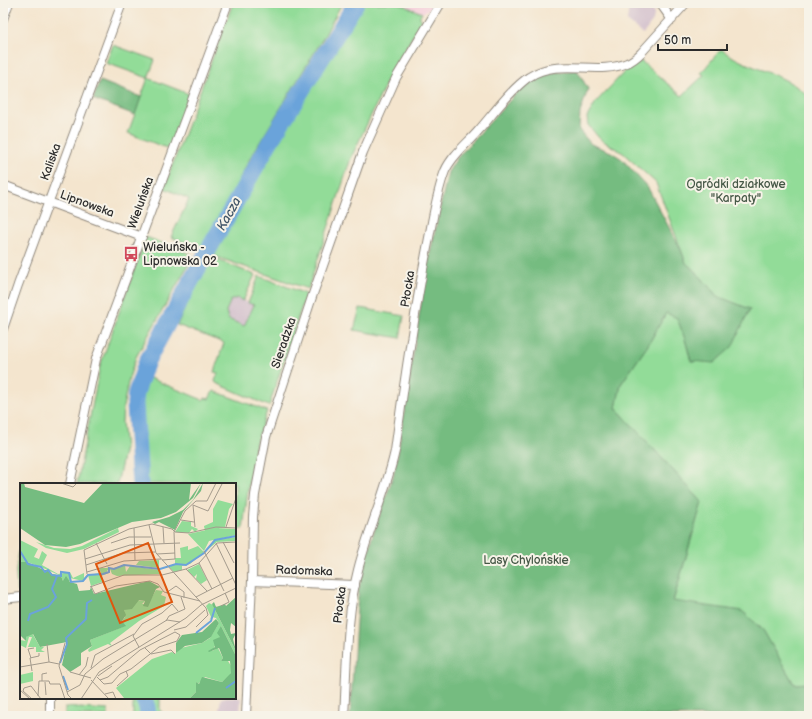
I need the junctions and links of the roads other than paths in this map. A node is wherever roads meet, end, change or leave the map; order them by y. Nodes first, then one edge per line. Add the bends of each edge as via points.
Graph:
1 (9, 3) edge
2 (122, 3) edge
3 (228, 3) edge
4 (441, 3) edge
5 (660, 3) edge
6 (686, 3) edge
7 (3, 19) edge
8 (672, 20) junction
9 (3, 185) edge
10 (49, 203) junction
11 (142, 237) junction
12 (3, 329) edge
13 (70, 483) edge
14 (252, 581) junction
15 (354, 585) junction
16 (20, 597) edge
17 (3, 599) edge
18 (50, 699) edge
19 (50, 716) edge
20 (246, 716) edge
21 (344, 716) edge

1 - 7 street
2 - 10 street, Kaliska
3 - 11 street, Wieluńska
4 - 14 street, Sieradzka via 396,78 365,147 276,403 266,437 255,495
5 - 8 street
6 - 8 street, Płocka
8 - 15 street, Płocka via 642,53 626,64 556,67 529,77 451,161 445,171 423,270 395,451
9 - 10 street, Lipnowska
10 - 11 street, Lipnowska
10 - 12 street, Kaliska
11 - 13 street, Wieluńska via 96,359
14 - 15 street, Radomska
14 - 20 street, Sieradzka
15 - 21 street, Płocka
16 - 17 street
18 - 19 street

